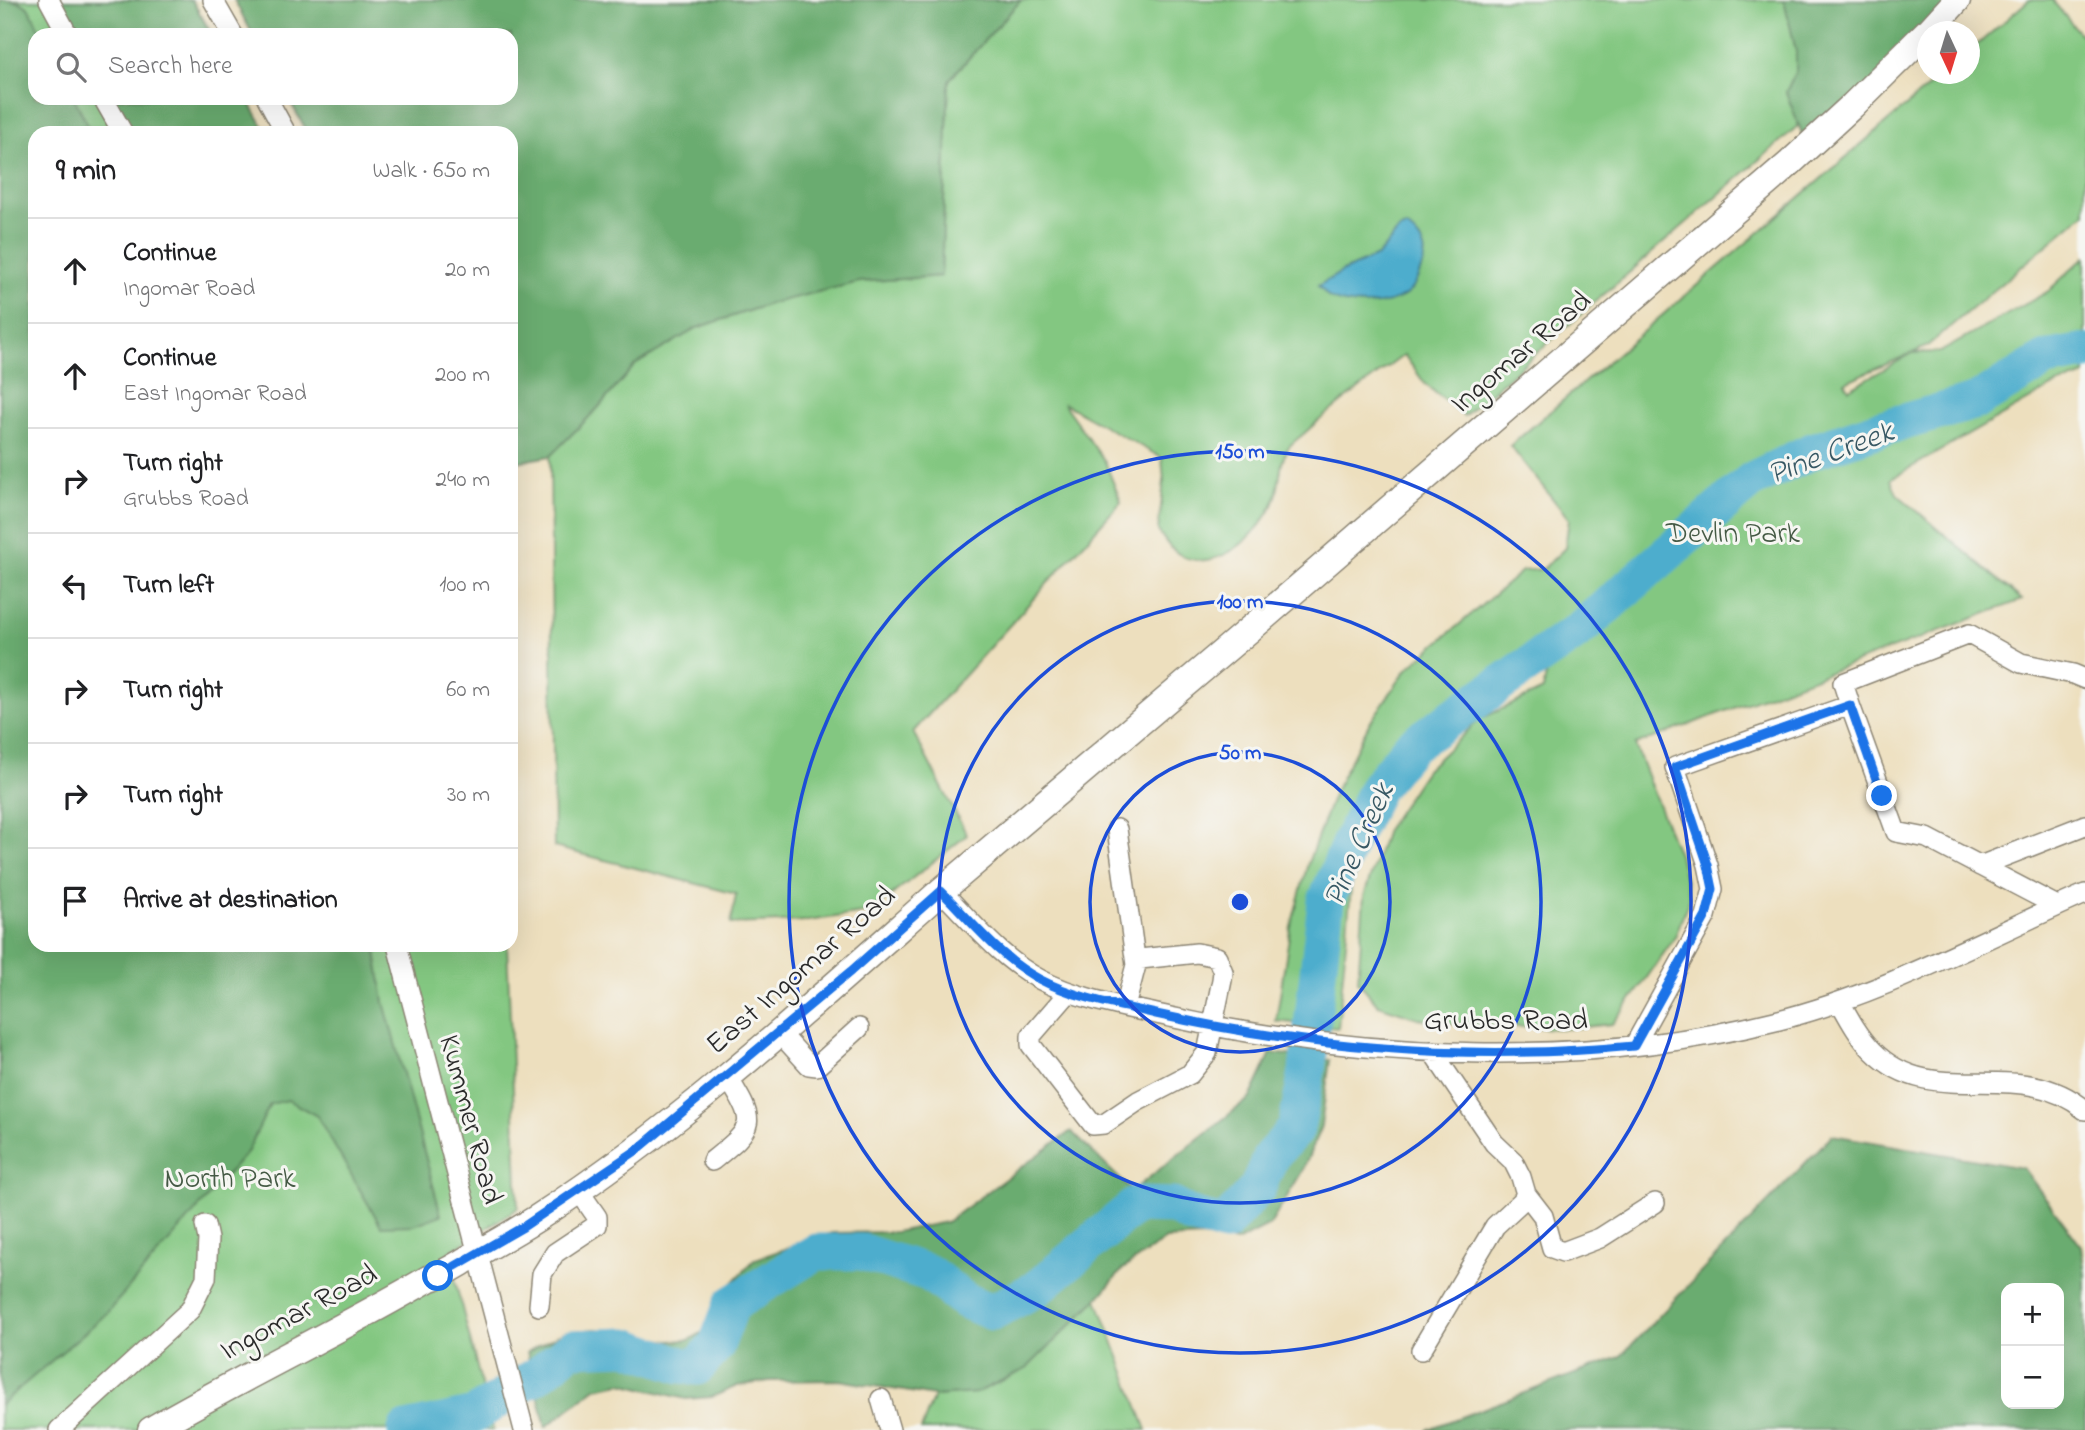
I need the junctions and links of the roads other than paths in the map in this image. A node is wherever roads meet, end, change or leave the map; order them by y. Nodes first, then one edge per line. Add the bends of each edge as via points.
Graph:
1 (49, 0) edge
2 (213, 0) edge
3 (1957, 0) edge
4 (1938, 21) edge
5 (64, 28) edge
6 (229, 28) edge
7 (1917, 43) edge
8 (107, 105) edge
9 (271, 105) edge
10 (119, 126) edge
11 (282, 126) edge
12 (2085, 679) edge
13 (1850, 705) junction
14 (1150, 714) joint
15 (2085, 825) edge
16 (1117, 828) dead end
17 (1980, 866) junction
18 (941, 891) junction
19 (2085, 894) edge
20 (2057, 906) junction
21 (399, 952) edge
22 (1136, 965) junction
23 (1069, 992) junction
24 (1840, 1002) junction
25 (1125, 1007) junction
26 (1211, 1026) junction
27 (859, 1028) dead end
28 (779, 1032) junction
29 (1634, 1046) junction
30 (1432, 1051) junction
31 (727, 1076) junction
32 (2085, 1110) edge
33 (712, 1161) dead end
34 (579, 1191) junction
35 (1526, 1194) junction
36 (1655, 1203) dead end
37 (205, 1225) dead end
38 (478, 1254) junction
39 (539, 1306) dead end
40 (1421, 1350) dead end
41 (881, 1399) dead end
42 (59, 1430) edge
43 (151, 1430) edge
44 (524, 1430) edge
45 (890, 1430) edge

1 - 5 street
2 - 6 street
3 - 4 main road, Ingomar Road
7 - 14 main road, Ingomar Road via 1790,163
8 - 10 street
9 - 11 street
12 - 13 street via 2021,663 1969,634 1843,683
13 - 17 street via 1896,832 1927,838
13 - 29 street via 1675,767 1713,889 1706,916
14 - 18 main road, East Ingomar Road
15 - 17 street
16 - 22 street
17 - 20 street
18 - 23 street, Grubbs Road via 1017,965
18 - 28 main road, East Ingomar Road
19 - 20 street, Grubbs Road
20 - 24 street, Grubbs Road via 1948,959
21 - 38 street, Kummer Road
22 - 25 street
22 - 26 street via 1145,957 1197,953 1217,957 1223,972
23 - 25 street, Grubbs Road
23 - 26 street via 1031,1036 1031,1045 1093,1125 1104,1124 1190,1074 1206,1053
24 - 29 street, Grubbs Road via 1734,1031
24 - 32 street via 1875,1053 1911,1076 1929,1081 2021,1082 2061,1094
25 - 26 street, Grubbs Road
26 - 30 street, Grubbs Road
27 - 28 street via 817,1066 809,1065
28 - 31 main road, East Ingomar Road
29 - 30 street, Grubbs Road
30 - 35 street via 1494,1143 1513,1161
31 - 33 street via 745,1106 748,1121 742,1136
31 - 34 main road, East Ingomar Road
34 - 38 main road, East Ingomar Road
34 - 39 street via 597,1217 597,1225 555,1253 542,1274
35 - 36 street via 1543,1216 1552,1248 1563,1252 1600,1238
35 - 40 street via 1495,1226
37 - 42 street via 206,1279 190,1310
38 - 43 main road, Ingomar Road
38 - 44 street, Kummer Road
41 - 45 street

